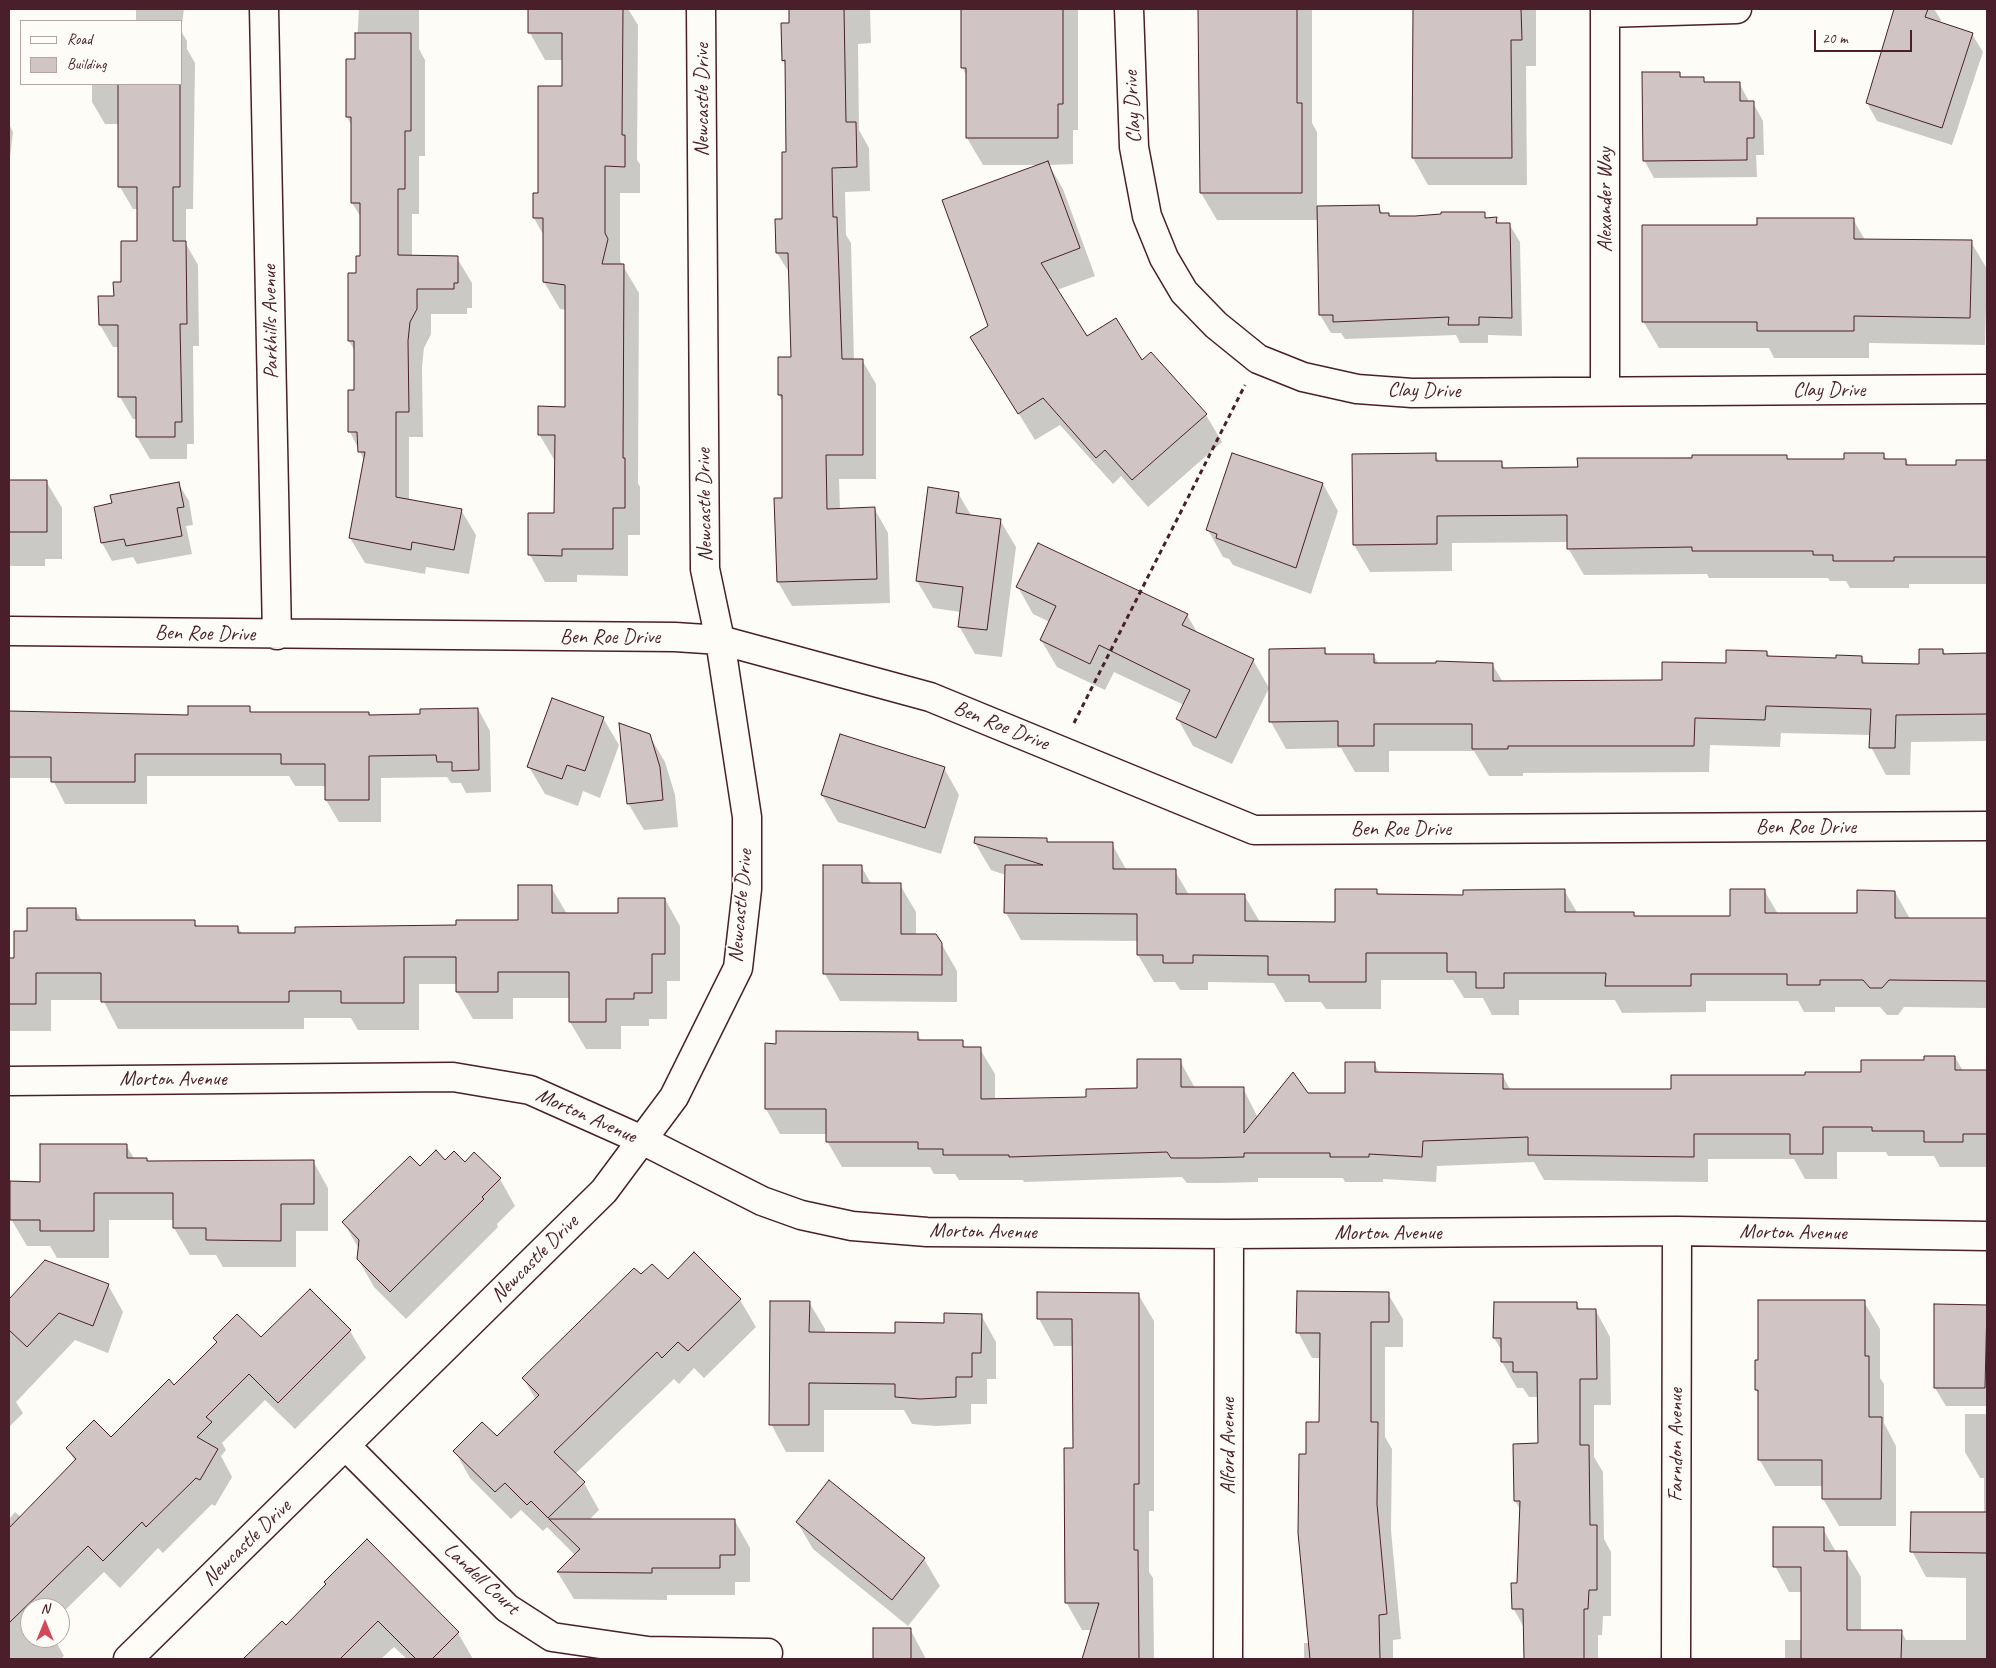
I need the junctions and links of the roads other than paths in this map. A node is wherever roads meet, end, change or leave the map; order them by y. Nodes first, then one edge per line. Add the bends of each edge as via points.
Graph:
1 (264, 9) edge
2 (701, 9) edge
3 (1130, 9) edge
4 (1737, 9) edge
5 (1605, 11) edge
6 (1987, 389) edge
7 (1605, 392) junction
8 (9, 631) edge
9 (277, 635) junction
10 (720, 640) junction
11 (1987, 826) edge
12 (9, 1081) edge
13 (642, 1140) junction
14 (1677, 1231) junction
15 (1228, 1234) junction
16 (1987, 1236) edge
17 (346, 1446) junction
18 (768, 1653) dead end
19 (128, 1659) edge
20 (1228, 1659) edge
21 (1676, 1659) edge

1 - 9 street, Parkhills Avenue
2 - 10 street, Newcastle Drive via 705,569
3 - 7 street, Clay Drive via 1134,147 1147,216 1164,258 1184,292 1216,325 1258,359 1303,377 1356,389 1412,393
4 - 5 street
5 - 7 street, Alexander Way
6 - 7 street, Clay Drive
8 - 9 street, Ben Roe Drive
9 - 10 street, Ben Roe Drive
10 - 11 street, Ben Roe Drive via 930,697 1254,830
10 - 13 street, Newcastle Drive via 747,817 746,889 738,968 674,1097
12 - 13 street, Morton Avenue via 453,1077 530,1090
13 - 15 street, Morton Avenue via 762,1201 801,1215 852,1226 927,1232
13 - 17 street, Newcastle Drive via 604,1191
14 - 15 street, Morton Avenue
14 - 16 street, Morton Avenue
14 - 21 street, Farndon Avenue
15 - 20 street, Alford Avenue
17 - 18 street, Landell Court via 507,1608 552,1637 648,1651
17 - 19 street, Newcastle Drive

